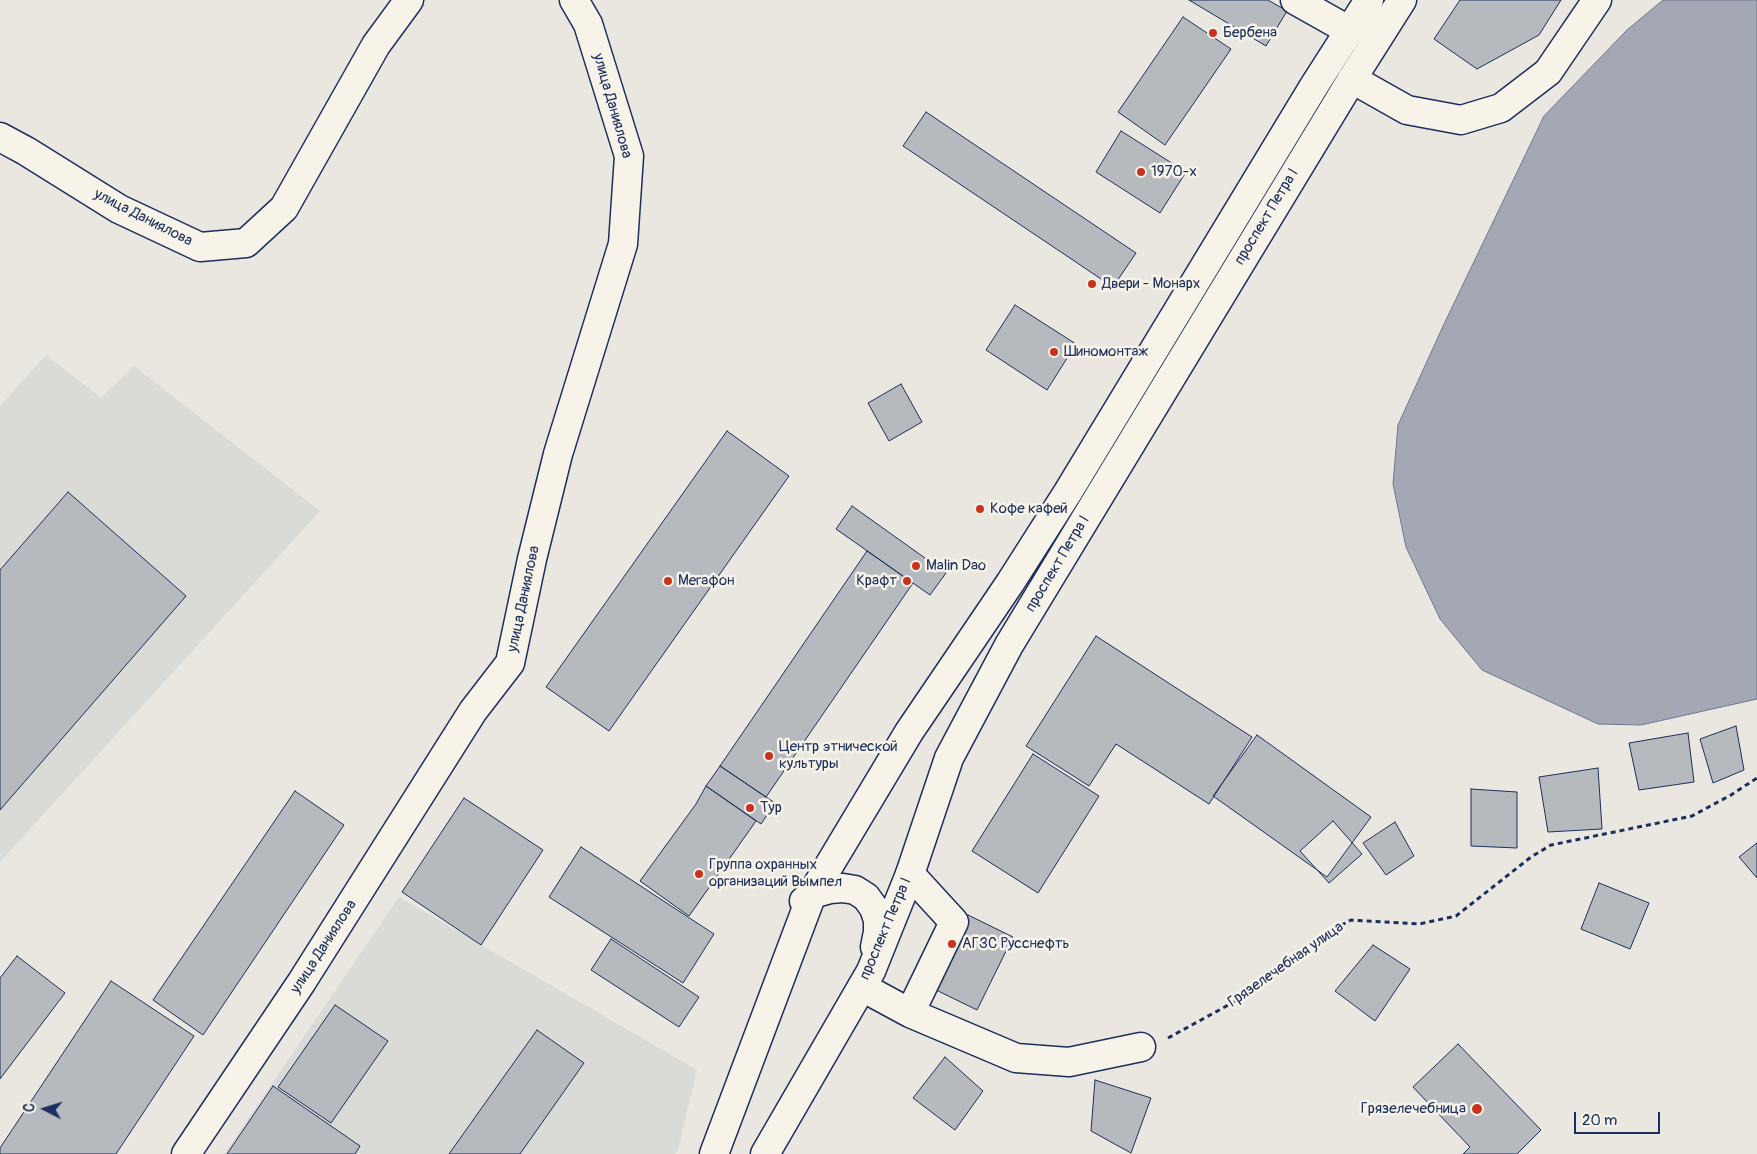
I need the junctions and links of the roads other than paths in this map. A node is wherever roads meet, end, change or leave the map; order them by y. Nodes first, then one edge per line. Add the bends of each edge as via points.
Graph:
1 (409, 0) edge
2 (574, 0) edge
3 (1295, 0) edge
4 (1369, 0) edge
5 (1402, 0) edge
6 (1597, 0) edge
7 (1350, 31) junction
8 (1352, 79) junction
9 (0, 137) edge
10 (909, 732) junction
11 (910, 874) junction
12 (812, 894) junction
13 (786, 918) junction
14 (867, 979) junction
15 (910, 1013) junction
16 (1141, 1046) road end
17 (186, 1154) edge
18 (697, 1154) edge
19 (714, 1154) edge
20 (765, 1154) edge

1 - 9 main road, улица Даниялова via 376,45 284,208 246,243 200,247 119,209
2 - 17 main road, улица Даниялова via 588,24 629,156 623,244 558,454 510,663 473,711 301,983
3 - 7 main road
4 - 7 main road, проспект Петра I
5 - 8 main road, проспект Петра I
6 - 8 main road via 1548,72 1501,108 1461,120 1407,110
7 - 10 main road, проспект Петра I via 1068,492
8 - 11 main road, проспект Петра I via 1009,645 949,758
10 - 12 main road, проспект Петра I
10 - 13 main road via 881,764 806,876
11 - 14 main road, проспект Петра I
11 - 15 main road via 954,922
12 - 13 main road
12 - 14 main road via 830,889 855,890 874,908 878,932
12 - 19 main road
13 - 18 main road
14 - 15 main road
14 - 20 main road, проспект Петра I
15 - 16 main road via 1016,1058 1069,1062

